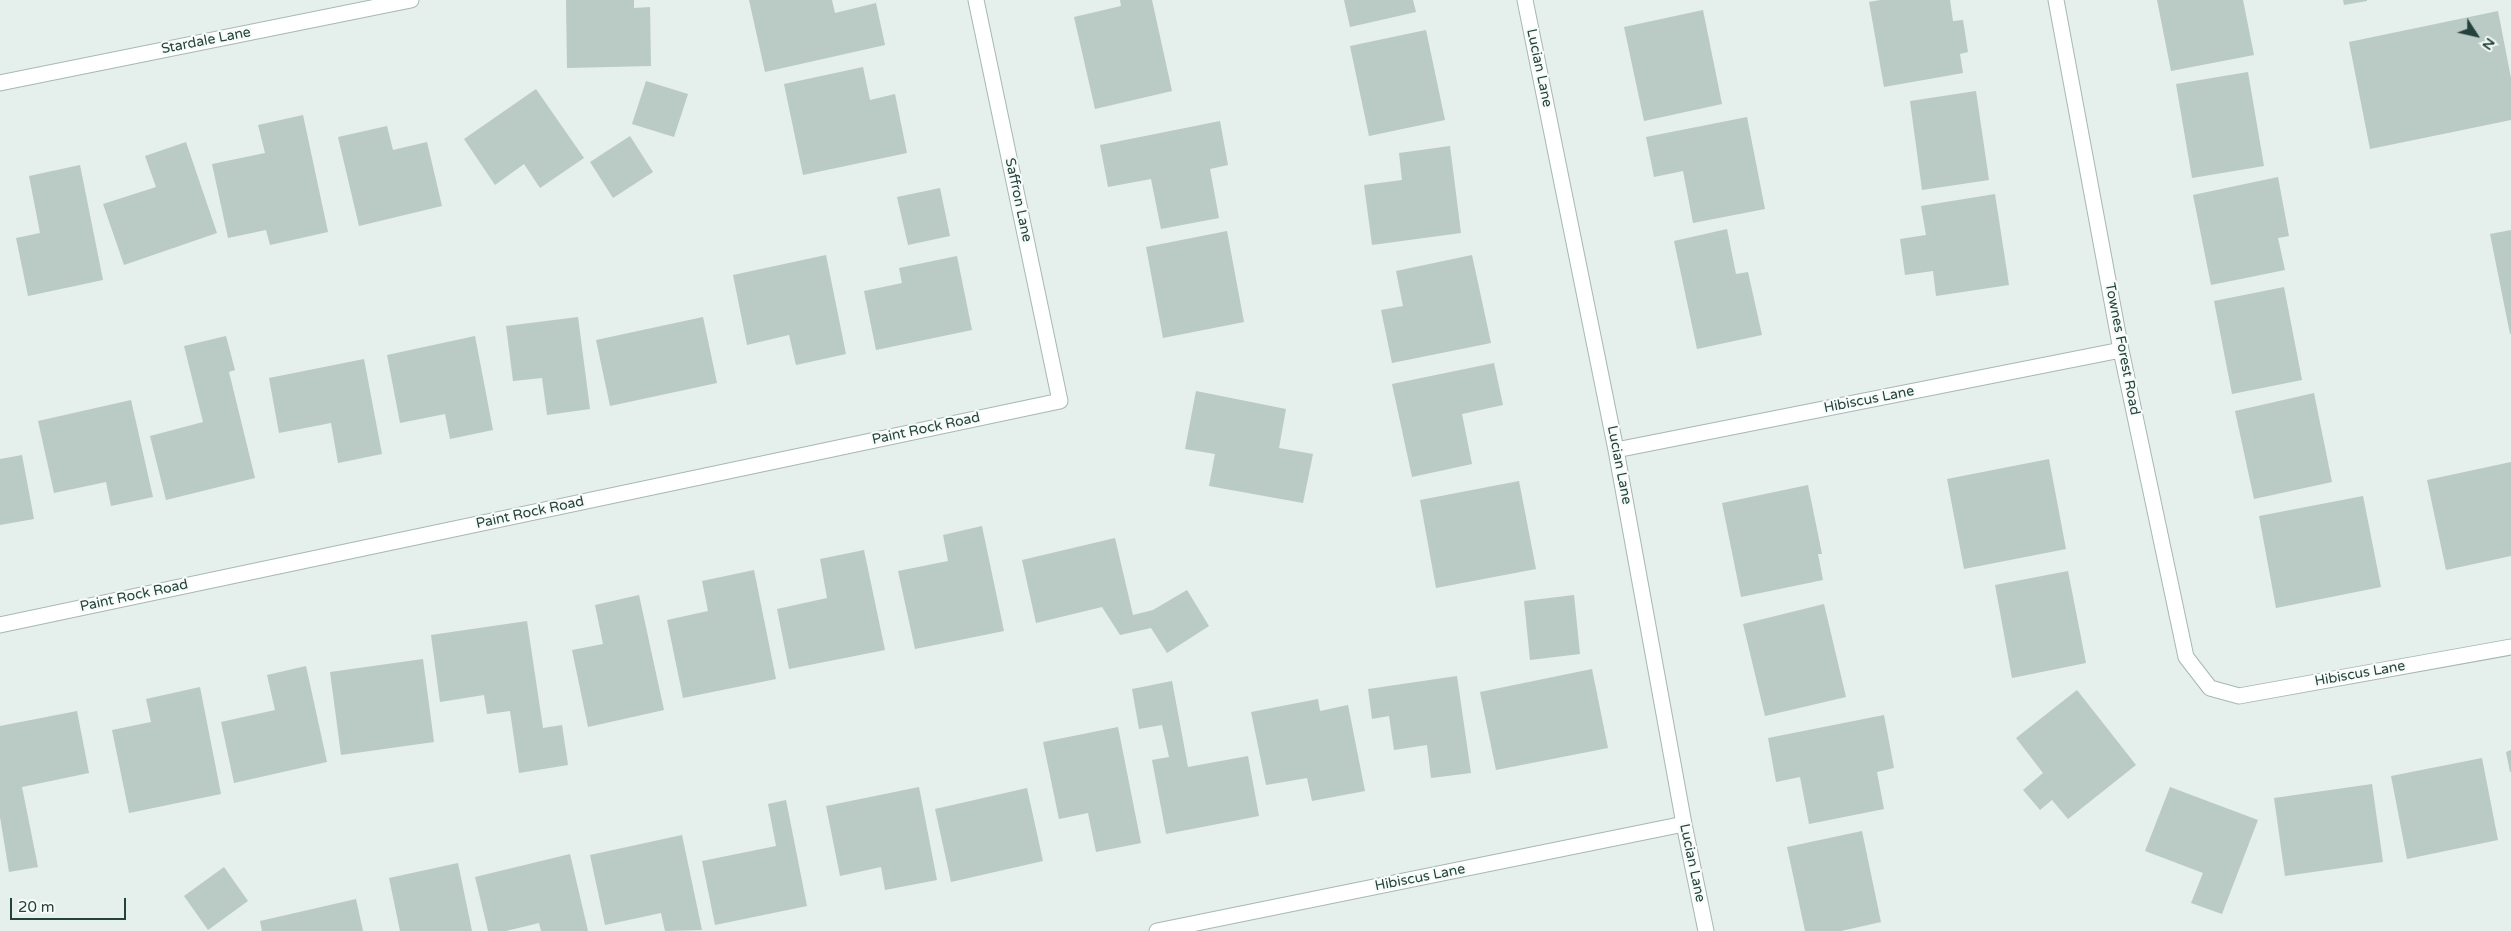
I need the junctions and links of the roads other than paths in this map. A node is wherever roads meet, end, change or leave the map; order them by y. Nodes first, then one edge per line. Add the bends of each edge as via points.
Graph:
1 (411, 0) edge
2 (976, 0) edge
3 (1525, 0) edge
4 (2056, 0) edge
5 (0, 83) edge
6 (2121, 350) junction
7 (1060, 400) joint
8 (1616, 450) junction
9 (0, 625) edge
10 (2511, 647) edge
11 (2210, 688) joint
12 (1684, 824) junction
13 (1157, 931) edge
14 (1706, 931) edge

1 - 5 street, Stardale Lane
2 - 7 street, Saffron Lane
3 - 8 street, Lucian Lane
4 - 6 street, Townes Forest Road
6 - 8 street, Hibiscus Lane
6 - 11 street, Townes Forest Road via 2186,657
7 - 9 street, Paint Rock Road
8 - 12 street, Lucian Lane
10 - 11 street, Hibiscus Lane via 2239,696
12 - 13 street, Hibiscus Lane
12 - 14 street, Lucian Lane

